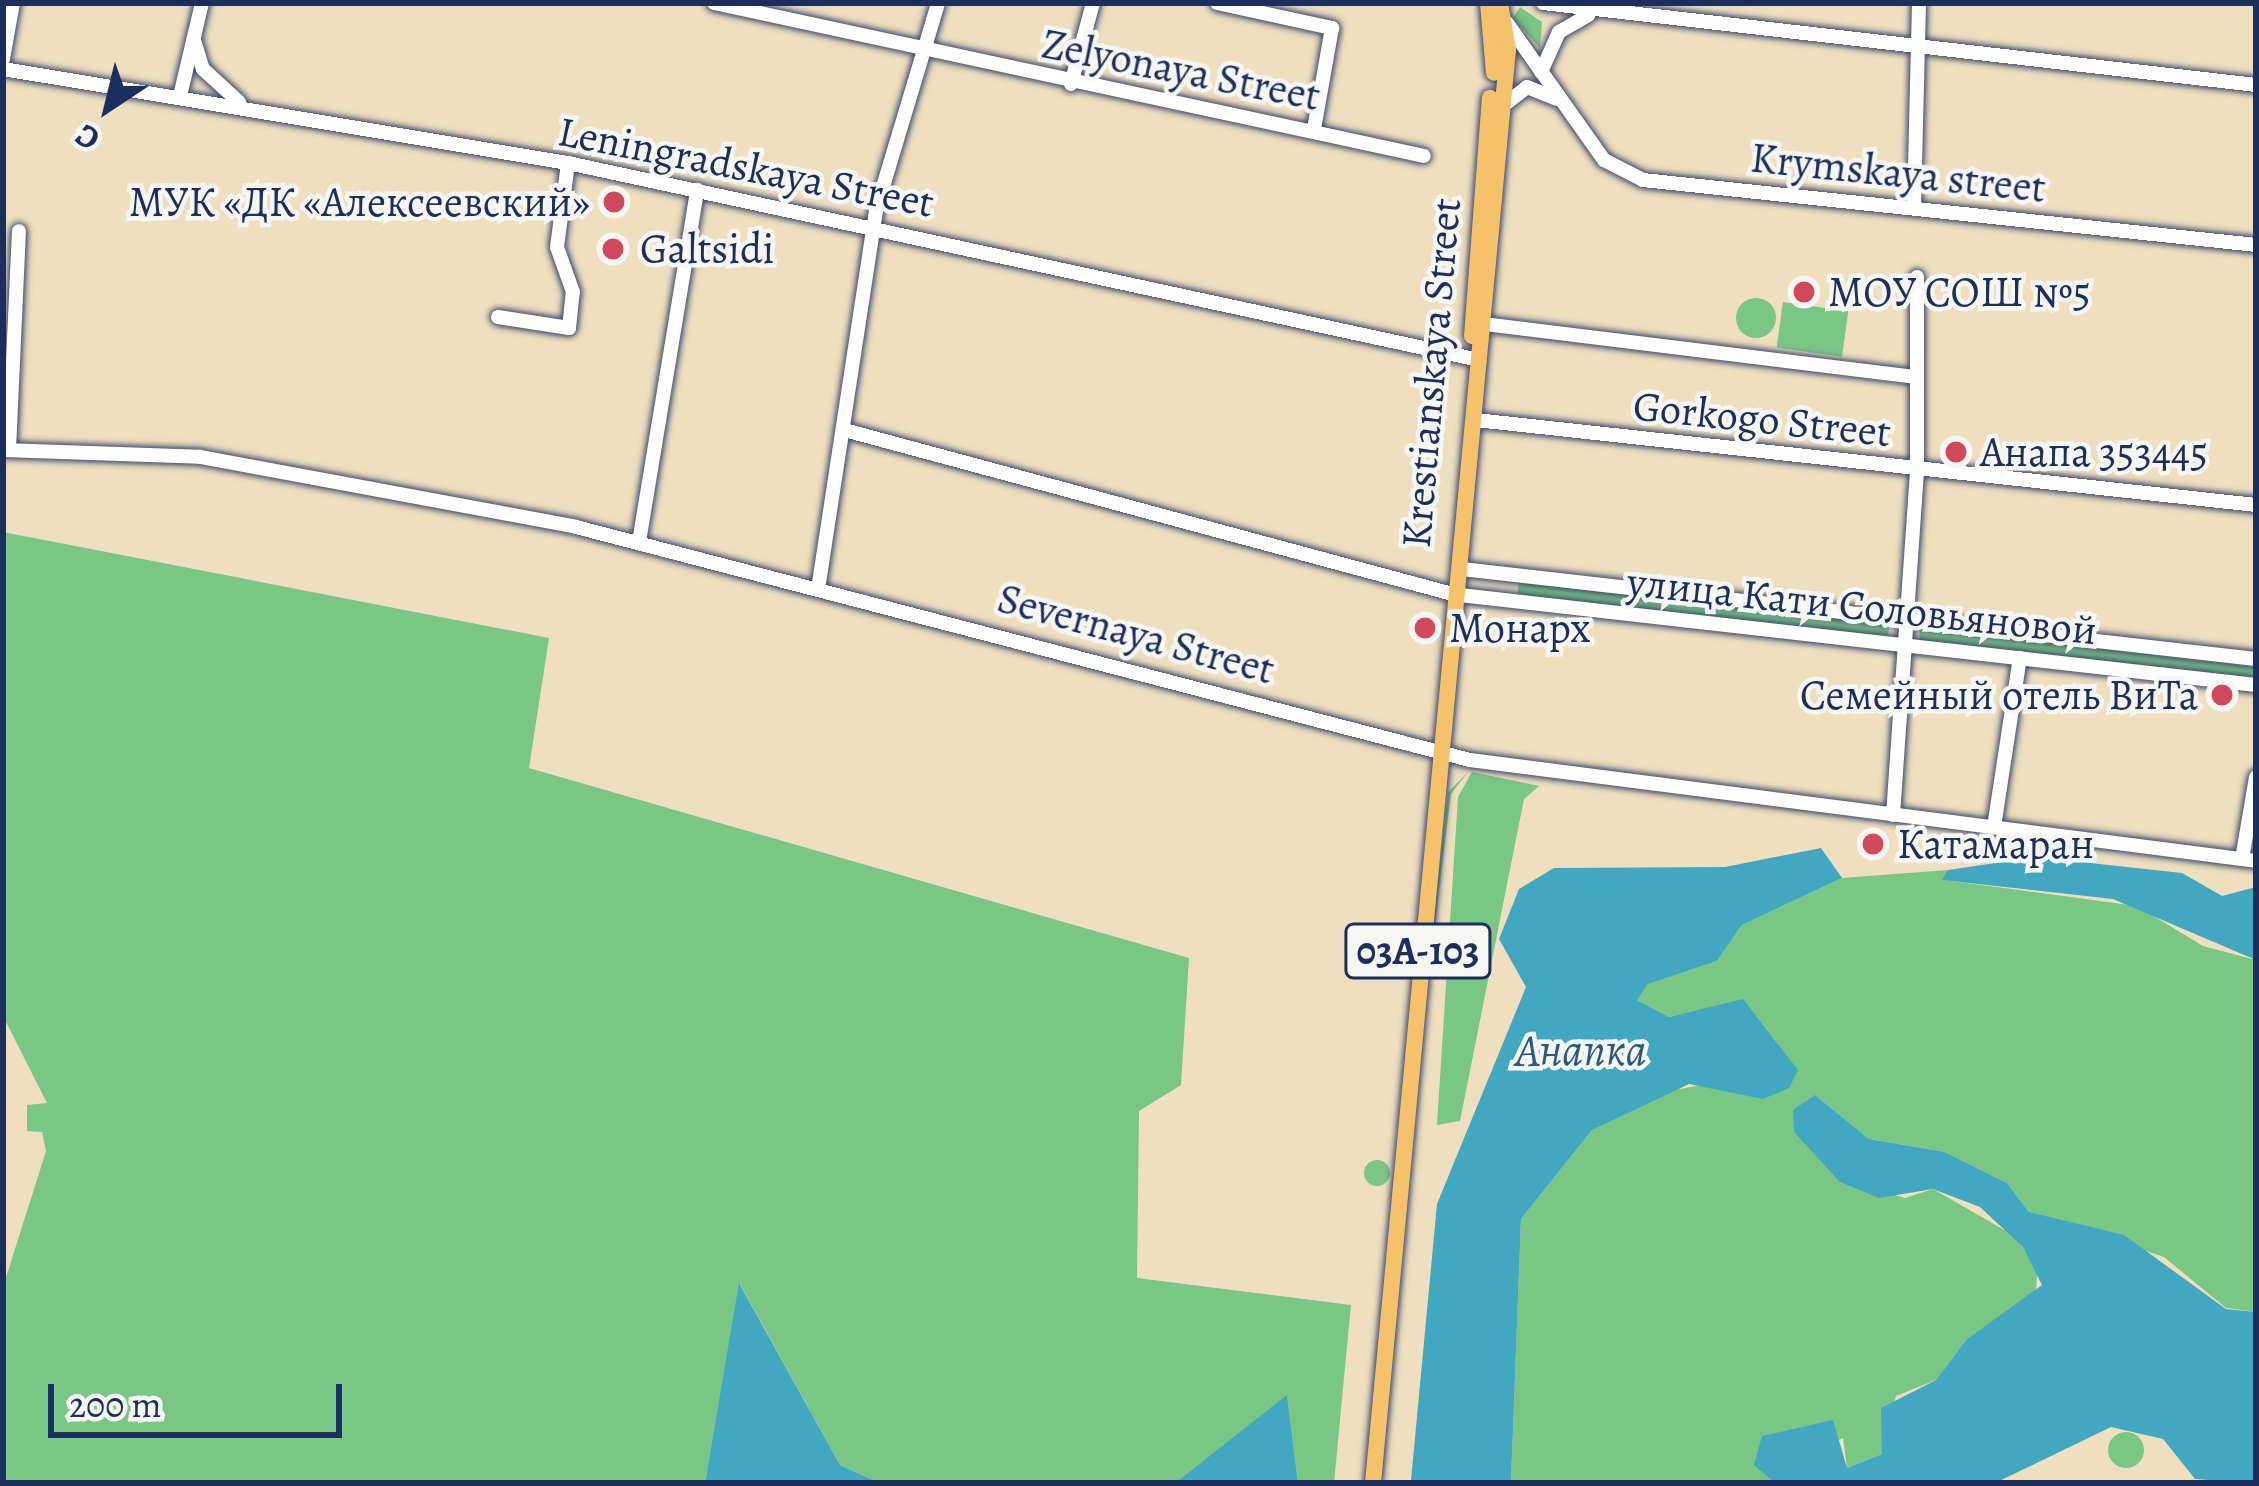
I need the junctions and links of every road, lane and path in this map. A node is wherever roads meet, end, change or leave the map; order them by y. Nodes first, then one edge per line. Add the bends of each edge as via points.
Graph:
1 (13, 3) edge
2 (202, 3) edge
3 (714, 3) edge
4 (938, 3) edge
5 (1093, 3) edge
6 (1217, 3) edge
7 (1489, 3) edge
8 (1500, 3) edge
9 (1543, 3) edge
10 (1919, 3) edge
11 (1569, 5) edge
12 (1594, 14) junction
13 (1507, 23) junction
14 (193, 33) junction
15 (1917, 46) junction
16 (922, 49) junction
17 (3, 59) edge
18 (3, 69) edge
19 (1541, 72) junction
20 (209, 77) junction
21 (1071, 84) junction
22 (2256, 85) edge
23 (180, 96) junction
24 (199, 98) junction
25 (243, 105) junction
26 (1564, 106) junction
27 (1499, 115) junction
28 (1314, 129) junction
29 (1424, 156) dead end
30 (568, 164) junction
31 (697, 190) junction
32 (1914, 207) junction
33 (876, 226) junction
34 (19, 231) dead end
35 (2256, 245) edge
36 (10, 261) edge
37 (1917, 277) dead end
38 (498, 317) dead end
39 (1484, 324) junction
40 (1470, 358) junction
41 (1916, 377) junction
42 (1476, 420) junction
43 (848, 431) junction
44 (6, 450) edge
45 (1917, 470) junction
46 (2256, 505) edge
47 (639, 542) junction
48 (1462, 568) junction
49 (819, 583) junction
50 (1454, 594) junction
51 (1910, 622) junction
52 (1908, 644) junction
53 (2020, 658) junction
54 (2256, 659) edge
55 (2256, 685) edge
56 (1440, 753) junction
57 (2256, 777) edge
58 (1893, 815) junction
59 (1994, 827) junction
60 (2249, 860) edge
61 (1368, 1483) edge

1 - 17 street
2 - 14 street
3 - 16 street, Zelyonaya Street
4 - 16 street
5 - 21 street
6 - 28 street via 1332,28
7 - 13 main road, Krestianskaya Street / 03А-103
7 - 40 main road, Krestianskaya Street / 03А-103 via 1496,54
8 - 13 main road, Krestianskaya Street / 03А-103
9 - 11 street
10 - 15 street
11 - 12 street
12 - 15 street
12 - 19 street via 1559,32
13 - 19 street, Krymskaya street
13 - 27 main road, Krestianskaya Street / 03А-103
14 - 20 street
14 - 23 street
15 - 22 street
15 - 32 street
16 - 21 street, Zelyonaya Street
16 - 33 street
18 - 23 street, Leningradskaya Street
19 - 26 street, Krymskaya street
20 - 24 street
20 - 25 street
21 - 28 street, Zelyonaya Street
23 - 24 street, Leningradskaya Street
24 - 25 street, Leningradskaya Street
25 - 30 street, Leningradskaya Street
26 - 27 street via 1528,87
26 - 32 street, Krymskaya street via 1604,160 1643,180
27 - 39 main road, Krestianskaya Street / 03А-103
28 - 29 street, Zelyonaya Street
30 - 31 street, Leningradskaya Street
30 - 38 street via 556,247 573,292 569,328
31 - 33 street, Leningradskaya Street
31 - 47 street
32 - 35 street, Krymskaya street
33 - 40 street, Leningradskaya Street
33 - 43 street
34 - 36 street
36 - 44 street
37 - 41 street
39 - 41 street
39 - 42 main road, Krestianskaya Street / 03А-103
40 - 50 main road, Krestianskaya Street / 03А-103
41 - 45 street
42 - 45 street, Gorkogo Street
42 - 48 main road, Krestianskaya Street / 03А-103
43 - 49 street
43 - 50 street, улица Кати Соловьяновой
44 - 47 street, Severnaya Street via 200,457
45 - 46 street, Gorkogo Street
45 - 51 street
47 - 49 street, Severnaya Street
48 - 50 main road, Krestianskaya Street / 03А-103
48 - 51 street, улица Кати Соловьяновой
49 - 56 street, Severnaya Street
50 - 52 street, улица Кати Соловьяновой
50 - 56 main road, Krestianskaya Street / 03А-103
51 - 52 street
51 - 54 street, улица Кати Соловьяновой
52 - 53 street, улица Кати Соловьяновой
52 - 58 street
53 - 55 street, улица Кати Соловьяновой
53 - 59 street
56 - 58 street, Severnaya Street
56 - 61 main road, 03А-103
57 - 60 street
58 - 59 street, Severnaya Street
59 - 60 street, Severnaya Street

